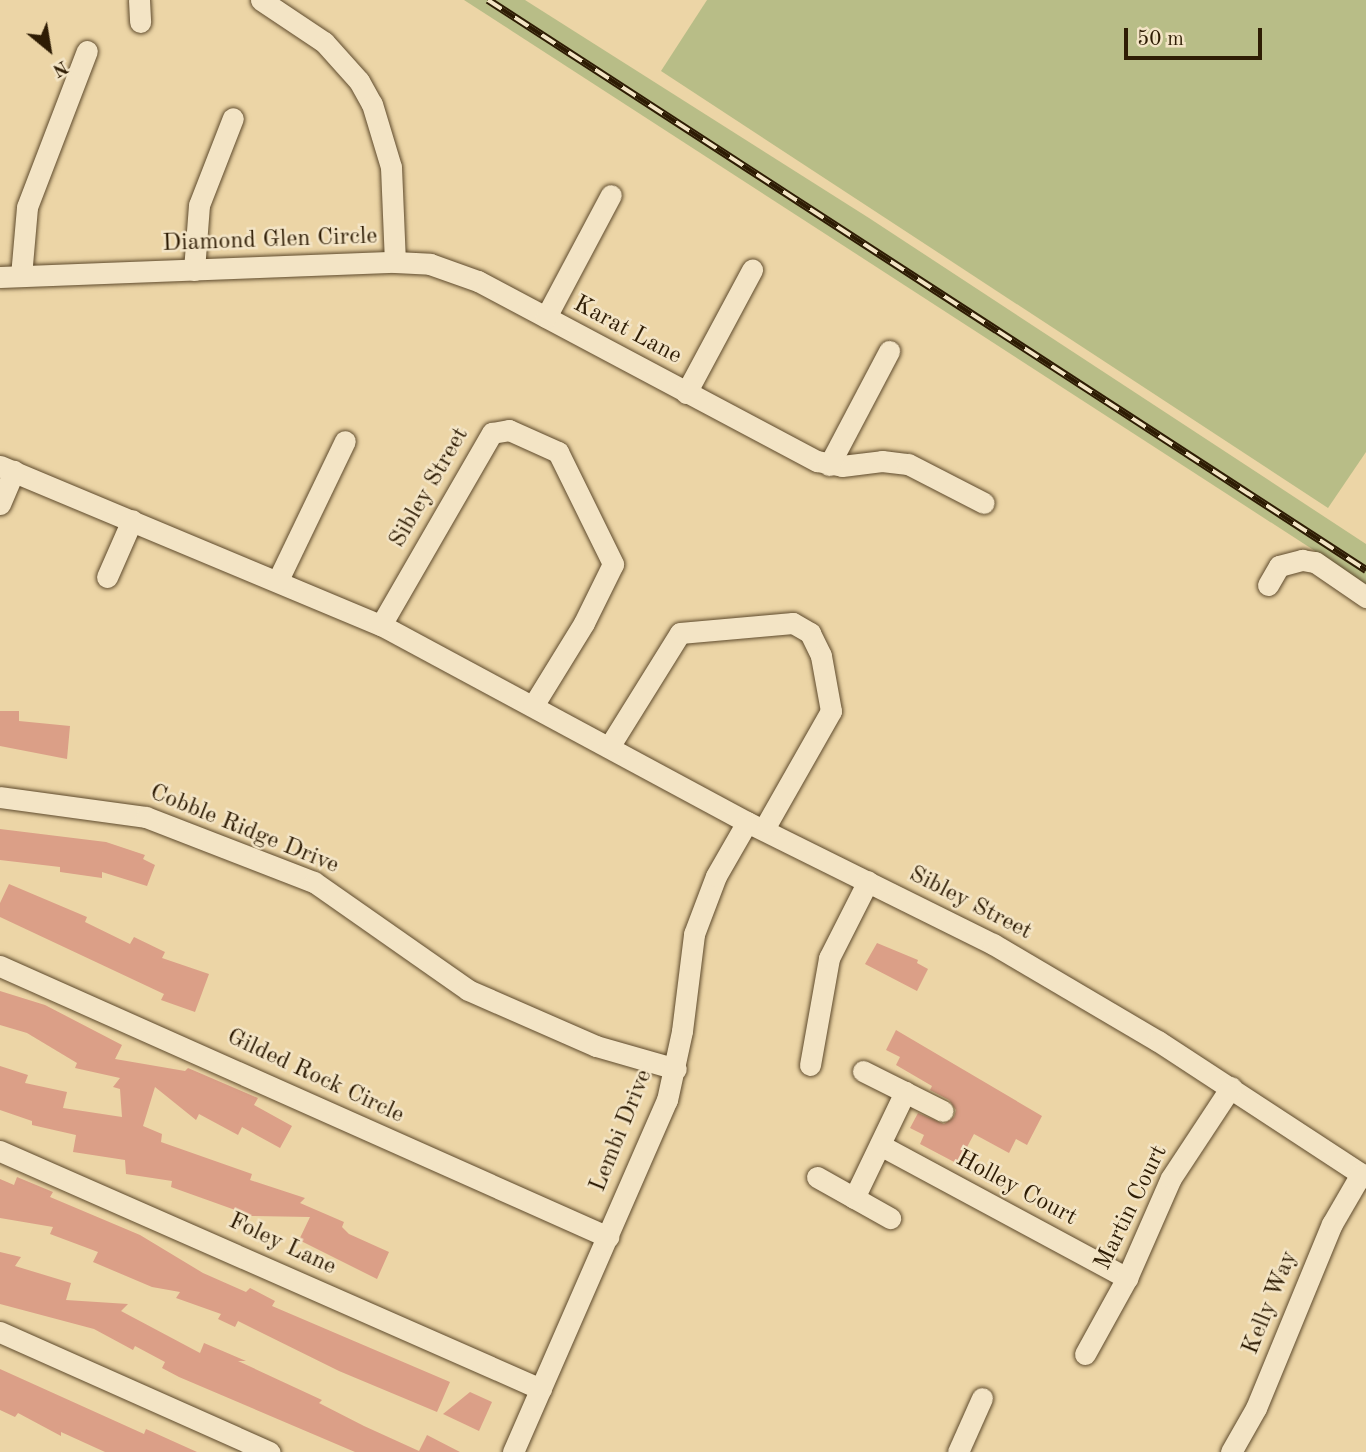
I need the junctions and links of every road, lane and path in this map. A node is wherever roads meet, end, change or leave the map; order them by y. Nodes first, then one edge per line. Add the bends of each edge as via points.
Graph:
1 (139, 0) edge
2 (261, 0) edge
3 (140, 22) dead end
4 (87, 51) dead end
5 (233, 118) dead end
6 (611, 195) dead end
7 (395, 262) junction
8 (194, 270) junction
9 (752, 270) dead end
10 (11, 277) edge
11 (546, 317) junction
12 (889, 351) dead end
13 (686, 393) junction
14 (345, 441) dead end
15 (829, 465) junction
16 (7, 468) edge
17 (984, 503) dead end
18 (0, 504) edge
19 (132, 520) junction
20 (107, 577) dead end
21 (278, 580) junction
22 (1268, 585) dead end
23 (1366, 597) edge
24 (382, 625) junction
25 (533, 706) junction
26 (609, 747) junction
27 (0, 797) edge
28 (755, 825) junction
29 (868, 881) junction
30 (0, 966) edge
31 (810, 1065) dead end
32 (676, 1069) junction
33 (863, 1071) dead end
34 (1231, 1087) junction
35 (905, 1092) junction
36 (943, 1111) dead end
37 (880, 1145) junction
38 (0, 1151) edge
39 (1364, 1175) edge
40 (817, 1177) dead end
41 (854, 1198) junction
42 (890, 1218) dead end
43 (607, 1237) junction
44 (1127, 1278) junction
45 (0, 1332) edge
46 (1085, 1354) dead end
47 (541, 1389) junction
48 (982, 1398) dead end
49 (269, 1452) edge
50 (513, 1452) edge
51 (958, 1452) edge
52 (1231, 1452) edge

1 - 3 street
2 - 7 street, Diamond Glen Circle via 324,43 351,71 372,104 391,167
4 - 10 street via 27,207
5 - 8 street via 199,205
6 - 11 street
7 - 8 street, Diamond Glen Circle
7 - 11 street, Karat Lane via 430,264 462,274
8 - 10 street, Diamond Glen Circle
9 - 13 street
11 - 13 street, Karat Lane
12 - 15 street
13 - 15 street, Karat Lane
14 - 21 street
15 - 17 street via 908,464
16 - 18 street
16 - 19 street, Sibley Street
19 - 20 street
19 - 21 street, Sibley Street
21 - 24 street, Sibley Street
22 - 23 street via 1279,566 1301,560 1315,562
24 - 25 street, Sibley Street
24 - 25 street, Sibley Street via 492,433 509,430 558,452 613,564 584,623
25 - 26 street, Sibley Street
26 - 28 street, Sibley Street
26 - 28 street, Lembi Drive via 680,633 793,624 810,633 821,656 831,711
27 - 32 street, Cobble Ridge Drive via 146,817 314,882 468,990 596,1046
28 - 29 street, Sibley Street
28 - 32 street, Lembi Drive via 716,876 694,934
29 - 31 street via 829,958
29 - 34 street, Sibley Street via 993,944
30 - 43 street, Gilded Rock Circle
32 - 43 street, Lembi Drive
33 - 35 street
34 - 39 street, Sibley Street
34 - 44 street, Martin Court via 1171,1178
35 - 36 street
35 - 37 street
37 - 41 street
37 - 44 street, Holley Court
38 - 47 street, Foley Lane
39 - 52 street, Kelly Way via 1332,1224 1256,1408
40 - 41 street
41 - 42 street
43 - 47 street, Lembi Drive
44 - 46 street, Martin Court
45 - 49 street
47 - 50 street, Lembi Drive
48 - 51 street

